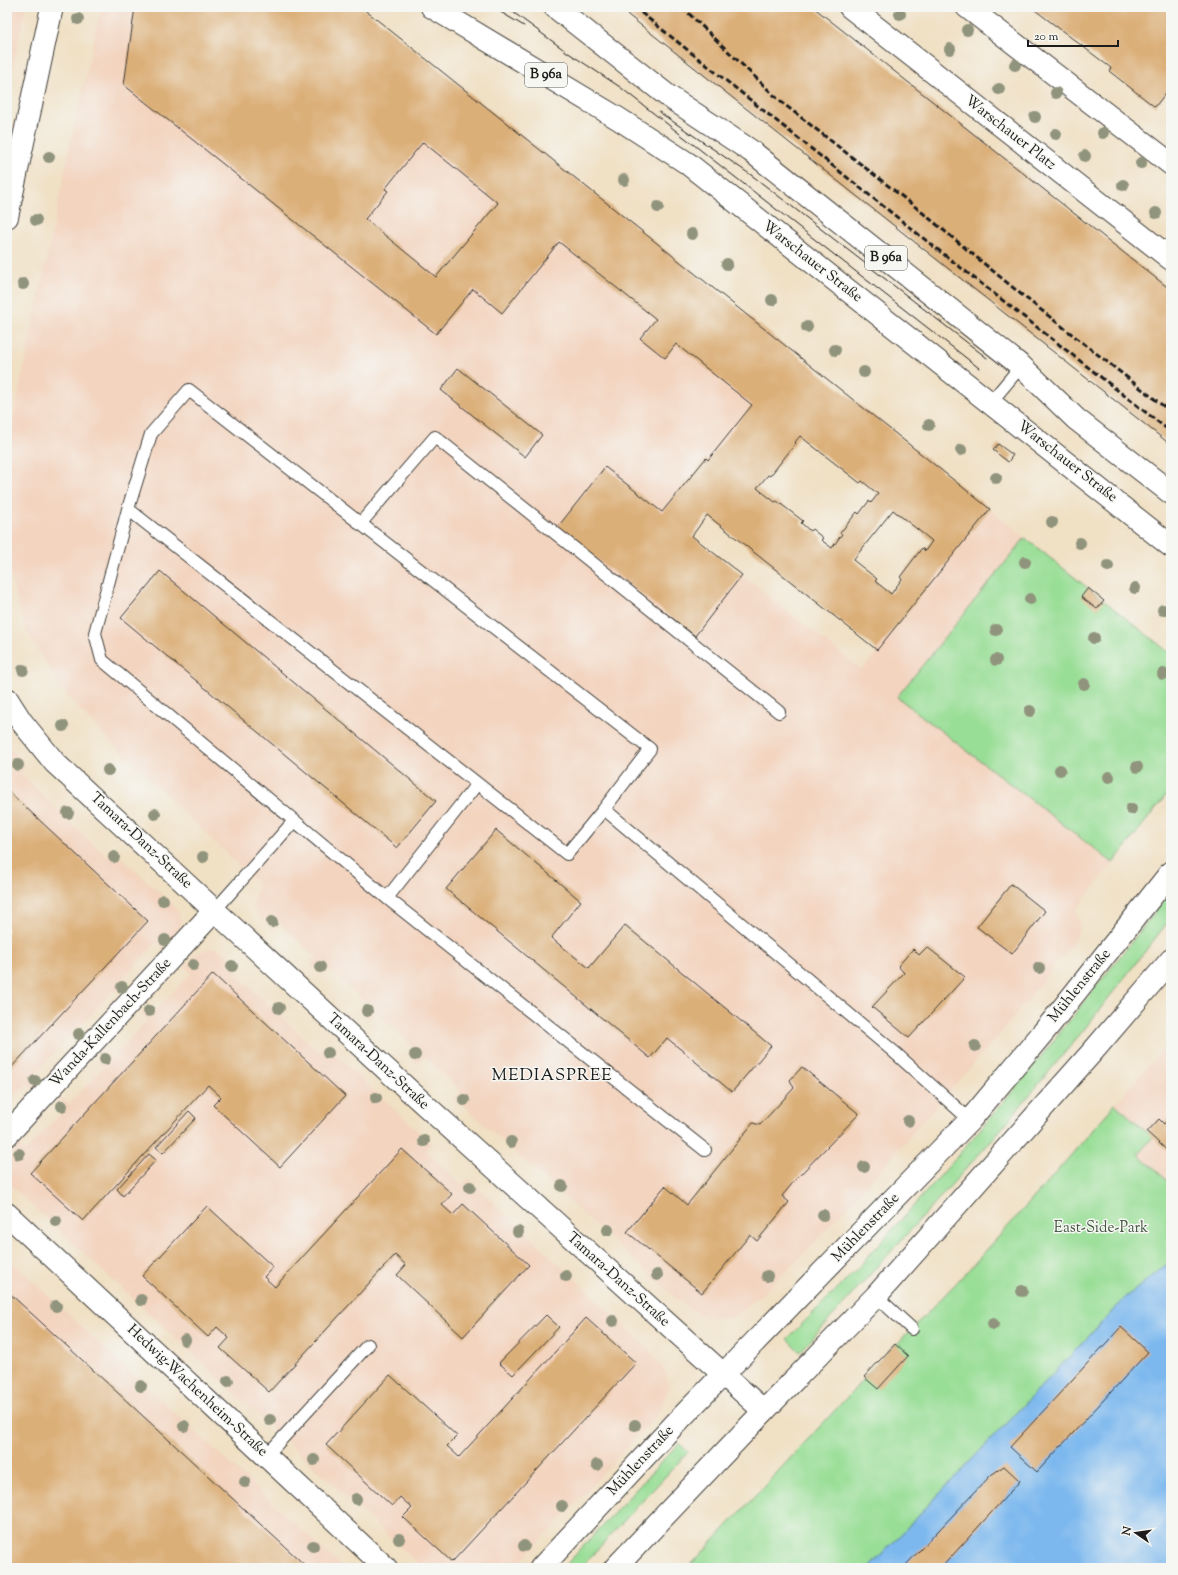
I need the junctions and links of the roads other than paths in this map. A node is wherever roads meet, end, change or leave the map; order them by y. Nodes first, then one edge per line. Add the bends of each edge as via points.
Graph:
1 (52, 7) edge
2 (432, 7) edge
3 (556, 7) edge
4 (850, 7) edge
5 (967, 7) edge
6 (1171, 164) edge
7 (7, 217) edge
8 (1171, 259) edge
9 (1020, 366) junction
10 (991, 402) junction
11 (1171, 493) edge
12 (128, 509) junction
13 (360, 524) junction
14 (1171, 546) edge
15 (7, 699) edge
16 (779, 712) dead end
17 (477, 784) junction
18 (604, 809) junction
19 (294, 821) junction
20 (1171, 872) edge
21 (387, 898) junction
22 (215, 910) junction
23 (1171, 960) edge
24 (970, 1120) junction
25 (7, 1135) edge
26 (705, 1150) dead end
27 (7, 1214) edge
28 (876, 1296) junction
29 (912, 1329) dead end
30 (368, 1345) dead end
31 (724, 1374) junction
32 (764, 1411) junction
33 (266, 1456) junction
34 (386, 1568) edge
35 (542, 1568) edge
36 (615, 1568) edge

1 - 7 main road
2 - 10 main road, Warschauer Straße / B 96a via 619,119 687,164
3 - 9 main road, B 96a via 668,96 751,151
4 - 8 main road, Warschauer Platz
5 - 6 main road
9 - 10 lane
9 - 11 main road, B 96a via 1076,419
10 - 14 main road, Warschauer Straße / B 96a
12 - 13 lane via 151,434 189,390
12 - 17 lane
12 - 19 lane via 95,633 102,660
13 - 16 lane via 435,437
13 - 18 lane via 650,749
15 - 22 main road, Tamara-Danz-Straße via 55,763
17 - 18 lane via 567,854
17 - 21 lane
18 - 24 lane via 893,1051
19 - 21 lane
19 - 22 lane
20 - 24 main road, Mühlenstraße
21 - 26 lane
22 - 25 main road, Wanda-Kallenbach-Straße
22 - 31 main road, Tamara-Danz-Straße via 414,1095
23 - 28 main road
24 - 31 main road, Mühlenstraße
27 - 33 main road, Hedwig-Wachenheim-Straße
28 - 29 lane
28 - 32 main road
30 - 33 lane
31 - 32 main road, Tamara-Danz-Straße
31 - 35 main road, Mühlenstraße
32 - 36 main road
33 - 34 main road, Hedwig-Wachenheim-Straße

